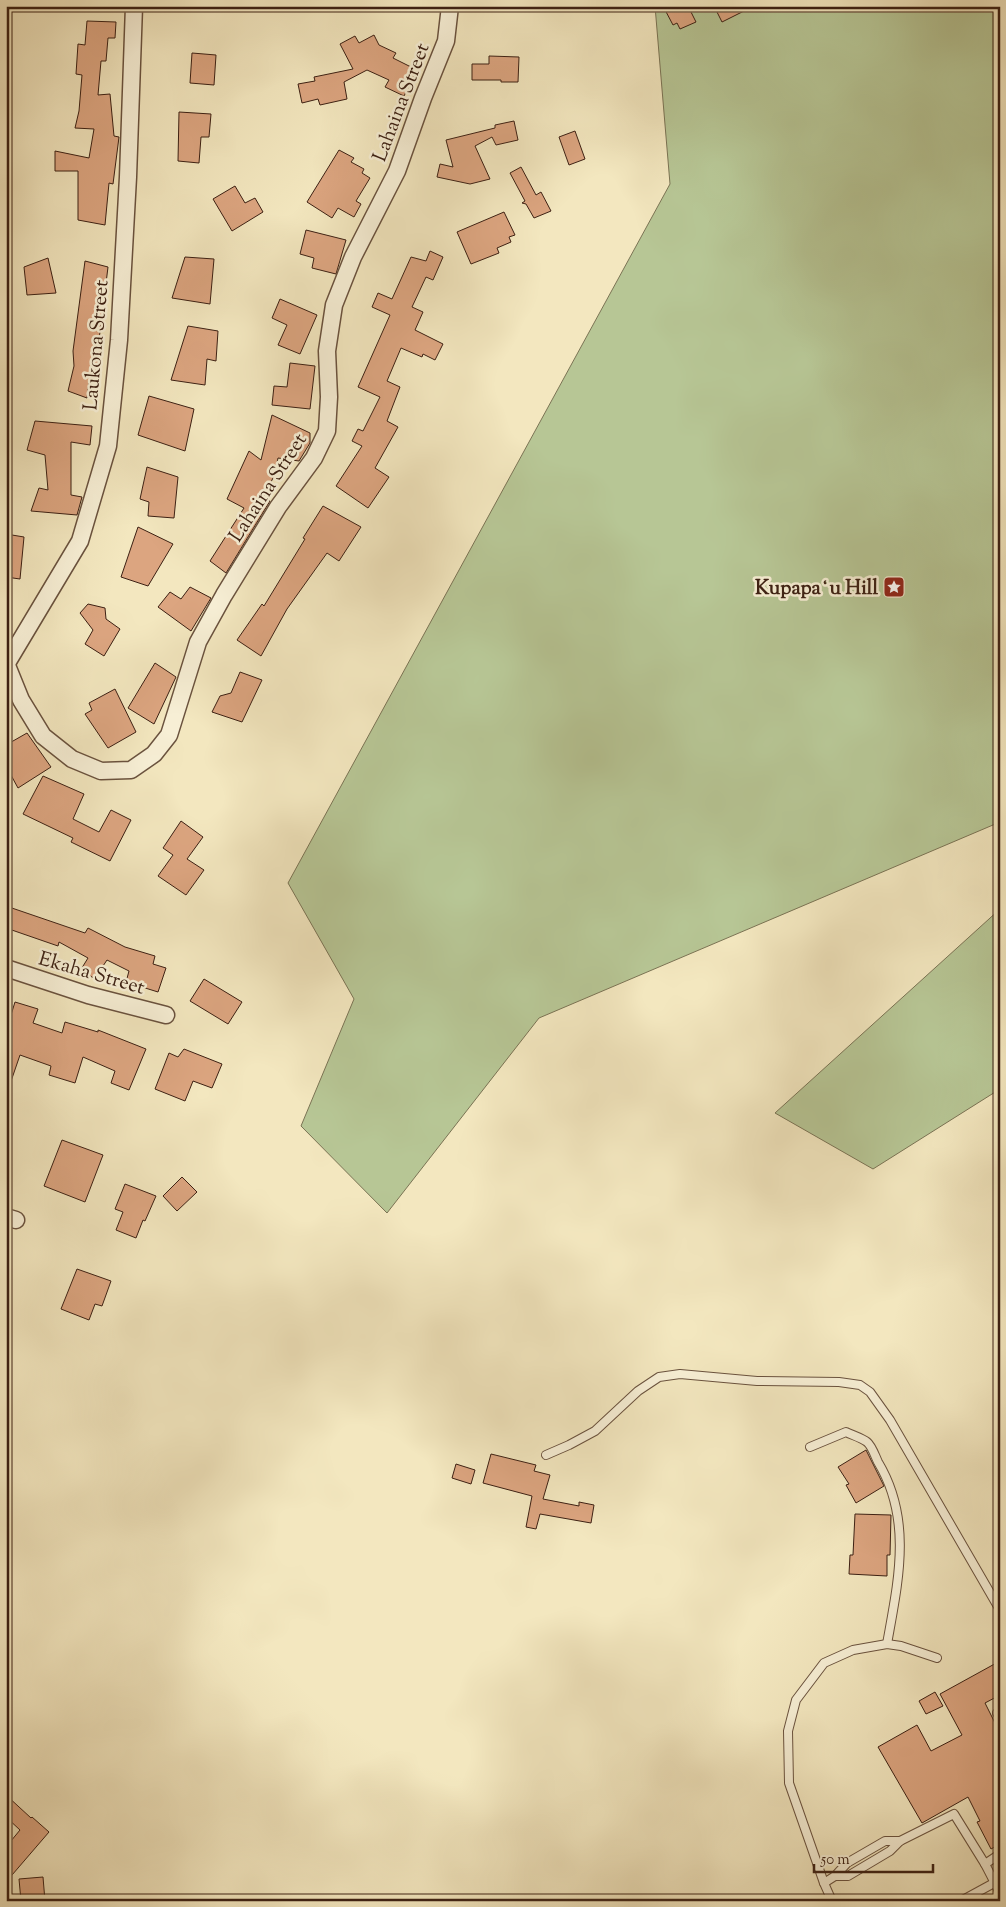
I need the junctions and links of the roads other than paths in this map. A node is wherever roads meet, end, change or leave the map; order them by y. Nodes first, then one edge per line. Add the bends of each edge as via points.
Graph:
1 (134, 6) edge
2 (450, 6) edge
3 (7, 663) edge
4 (6, 968) edge
5 (166, 1015) dead end
6 (810, 1447) dead end
7 (546, 1455) dead end
8 (1000, 1610) edge
9 (887, 1644) junction
10 (937, 1658) dead end
11 (1000, 1854) edge
12 (985, 1864) junction
13 (824, 1883) junction
14 (994, 1883) junction
15 (1000, 1893) edge
16 (832, 1901) edge
17 (961, 1901) edge

1 - 3 street, Laukona Street via 119,340 108,446 80,541
2 - 3 street, Lahaina Street via 446,41 397,171 353,257 334,305 327,351 328,431 314,458 278,507 198,642 169,735 154,754 131,770 101,771 72,759 43,736 21,700
4 - 5 street, Ekaha Street via 88,995
6 - 9 lane via 846,1432 867,1442 886,1474 900,1534 900,1570
7 - 8 lane via 595,1431 638,1391 659,1377 680,1374 860,1385 870,1392 890,1420
9 - 10 lane
9 - 13 lane via 853,1650 824,1663 796,1700 788,1731 789,1783
11 - 12 lane
12 - 13 lane via 954,1814 900,1841 885,1841 847,1863 836,1876
12 - 14 lane
13 - 16 lane
14 - 15 lane
14 - 17 lane

